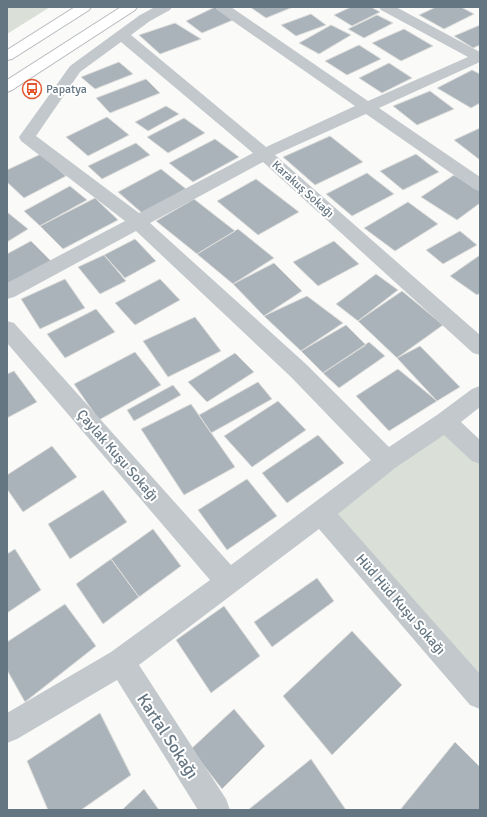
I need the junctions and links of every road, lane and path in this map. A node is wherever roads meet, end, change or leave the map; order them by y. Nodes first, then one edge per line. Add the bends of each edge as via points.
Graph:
1 (84, 7) edge
2 (130, 7) edge
3 (165, 7) edge
4 (222, 7) edge
5 (386, 7) edge
6 (122, 35) junction
7 (7, 56) edge
8 (480, 57) edge
9 (7, 87) edge
10 (367, 107) junction
11 (264, 154) junction
12 (480, 185) edge
13 (138, 222) junction
14 (7, 292) edge
15 (7, 328) edge
16 (480, 347) edge
17 (480, 395) edge
18 (445, 422) junction
19 (480, 454) edge
20 (387, 461) junction
21 (321, 513) junction
22 (229, 582) junction
23 (121, 662) junction
24 (480, 695) edge
25 (9, 724) edge
26 (215, 810) edge

1 - 7 main road
2 - 9 main road
3 - 6 street
4 - 10 street
5 - 8 street
6 - 11 street, Karakuş Sokağı
6 - 13 street via 75,69 27,137
8 - 10 street
10 - 11 street
10 - 12 street
11 - 13 street
11 - 16 street, Karakuş Sokağı
13 - 14 street
13 - 20 street via 299,371
15 - 22 street, Çaylak Kuşu Sokağı
17 - 18 street
18 - 19 street
18 - 20 street
20 - 21 street
21 - 22 street
21 - 24 street, Hüd Hüd Kuşu Sokağı
22 - 23 street
23 - 25 street
23 - 26 street, Kartal Sokağı

